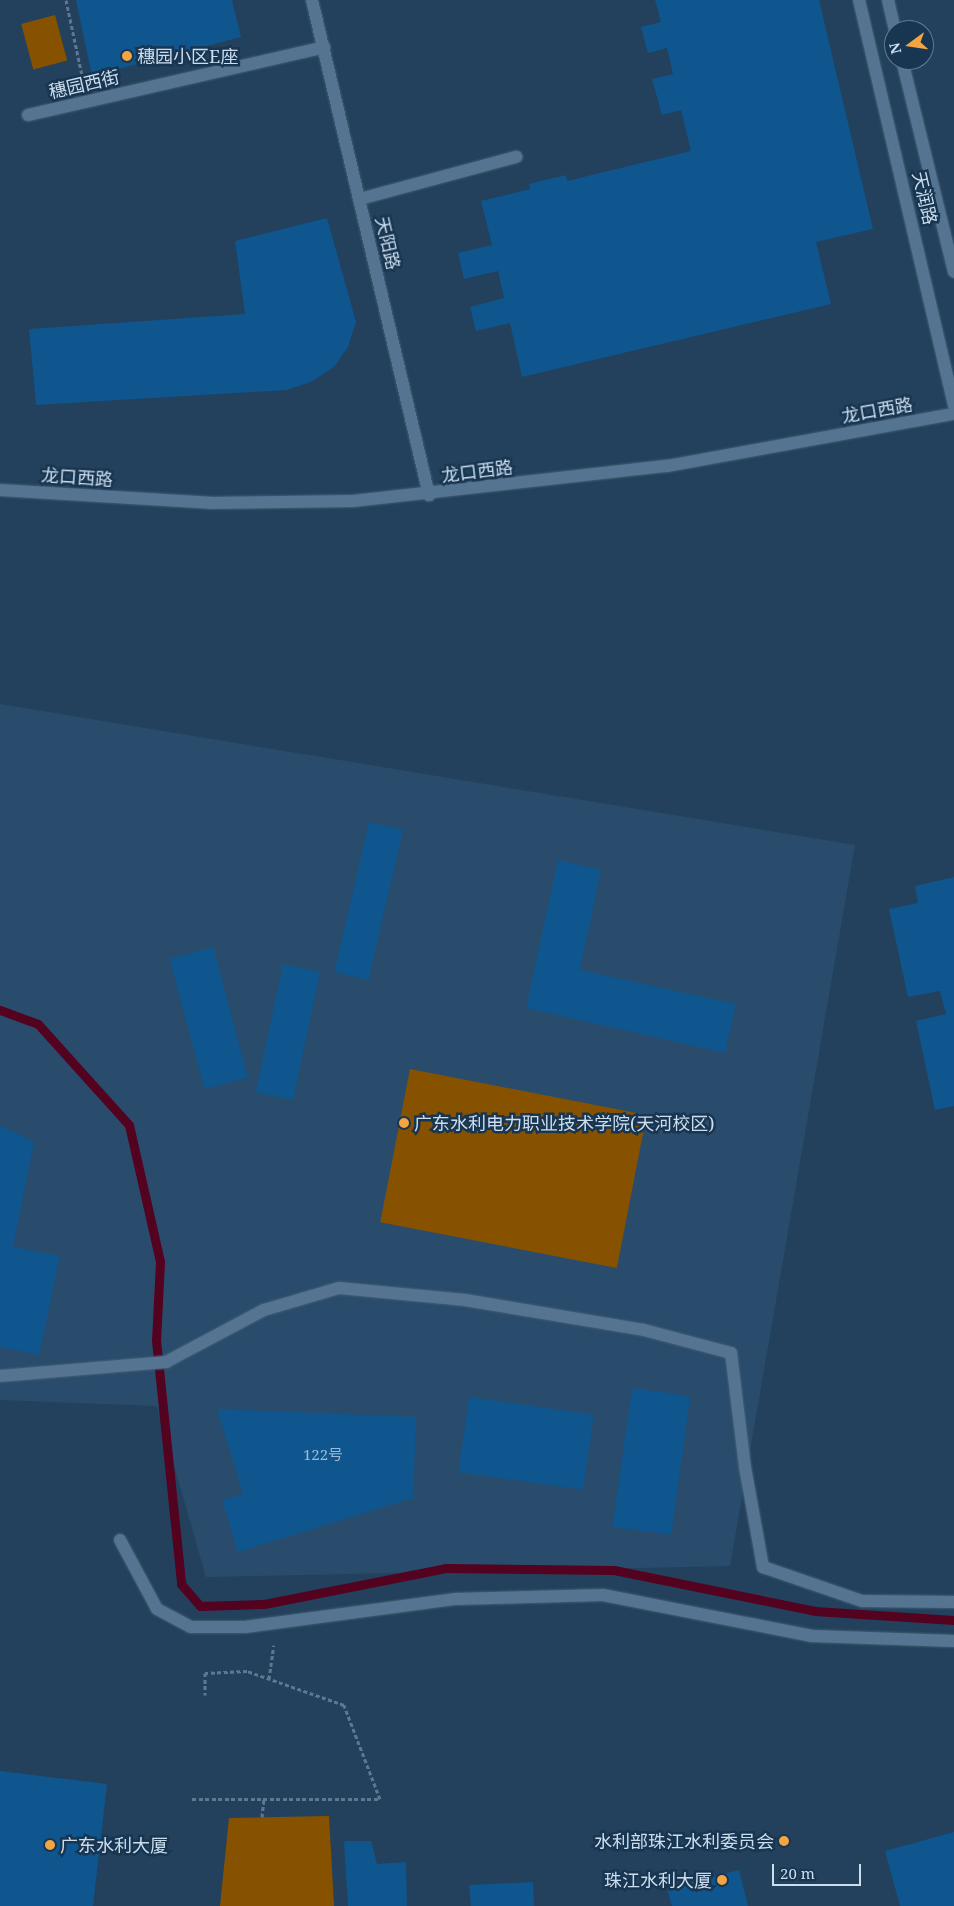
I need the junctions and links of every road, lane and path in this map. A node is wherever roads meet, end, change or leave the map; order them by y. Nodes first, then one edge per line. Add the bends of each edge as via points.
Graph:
1 (66, 0) edge
2 (312, 0) edge
3 (858, 0) edge
4 (888, 0) edge
5 (893, 20) edge
6 (324, 47) junction
7 (904, 70) edge
8 (87, 101) junction
9 (28, 115) dead end
10 (516, 157) dead end
11 (360, 199) junction
12 (954, 272) edge
13 (954, 405) edge
14 (954, 414) edge
15 (0, 490) edge
16 (429, 495) junction
17 (0, 1376) edge
18 (120, 1540) dead end
19 (954, 1602) edge
20 (278, 1623) junction
21 (954, 1641) edge
22 (269, 1680) junction
23 (205, 1695) dead end
24 (192, 1798) dead end
25 (264, 1799) junction
26 (262, 1817) dead end

1 - 8 path
2 - 6 street, 天阳路
3 - 13 street, 天润路
4 - 5 street
6 - 8 street, 穗园西街
6 - 11 street, 天阳路
7 - 12 street, 天润路
8 - 9 street, 穗园西街
10 - 11 street
11 - 16 street, 天阳路
14 - 16 street, 龙口西路 via 667,466
15 - 16 street, 龙口西路 via 210,503 353,501
17 - 19 street via 166,1362 264,1310 339,1288 465,1300 644,1330 731,1352 745,1467 763,1567 862,1601
18 - 20 street via 157,1609 191,1627
20 - 21 street via 456,1599 603,1595 812,1636
20 - 22 path
22 - 23 path via 247,1671 205,1673
22 - 25 path via 344,1704 380,1799
24 - 25 path
25 - 26 path

